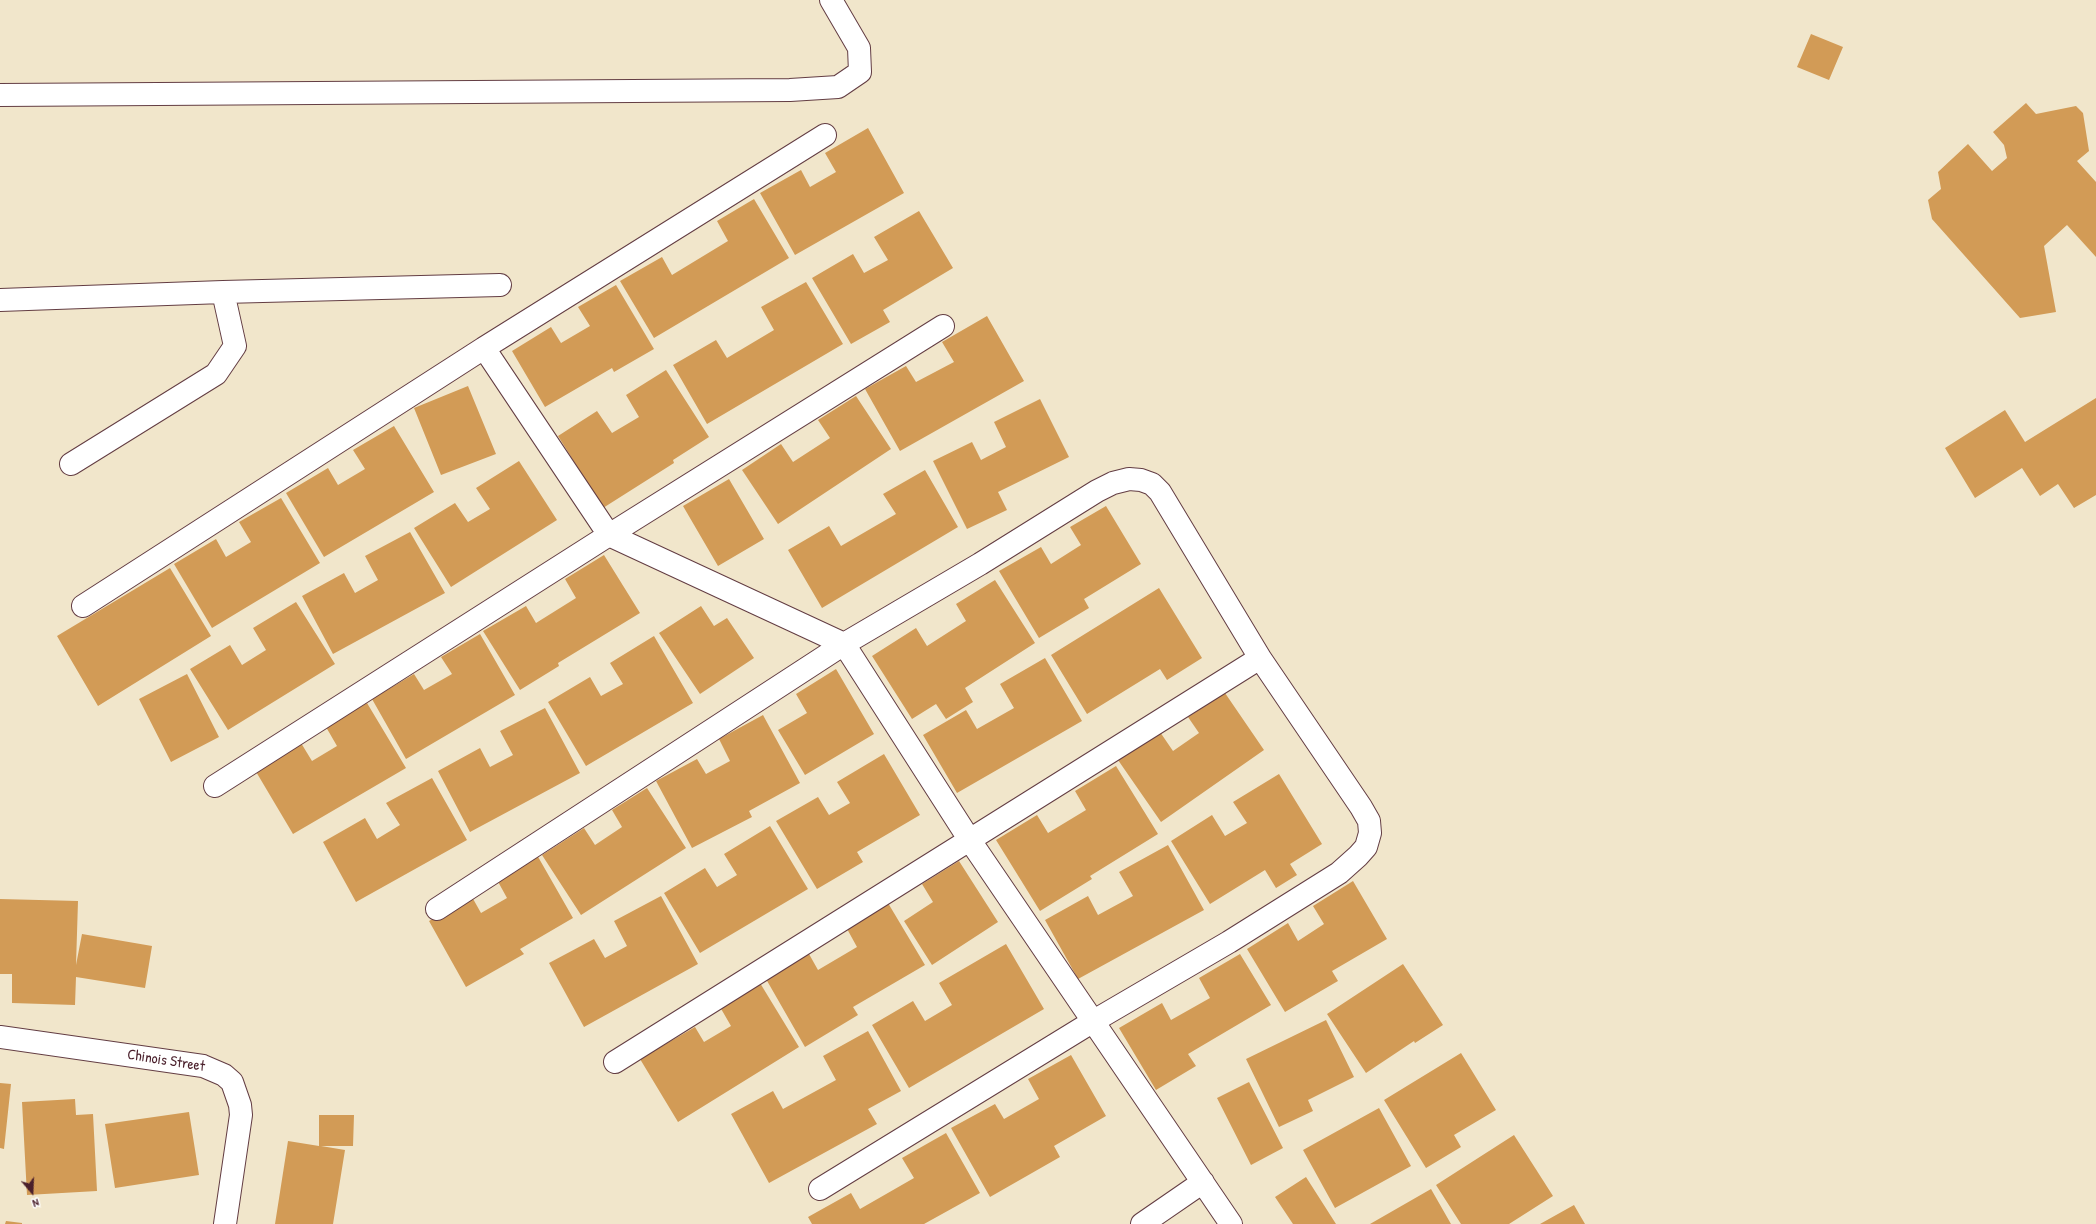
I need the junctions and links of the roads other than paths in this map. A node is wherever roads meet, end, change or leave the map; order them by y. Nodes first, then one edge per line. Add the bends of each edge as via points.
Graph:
1 (831, 0) edge
2 (0, 95) edge
3 (826, 134) dead end
4 (500, 286) dead end
5 (223, 292) junction
6 (0, 300) edge
7 (943, 326) dead end
8 (484, 348) junction
9 (71, 464) dead end
10 (609, 535) junction
11 (83, 606) dead end
12 (844, 644) junction
13 (1260, 658) junction
14 (215, 786) dead end
15 (969, 839) junction
16 (436, 909) dead end
17 (1092, 1022) junction
18 (0, 1036) edge
19 (615, 1062) dead end
20 (1203, 1182) junction
21 (820, 1189) dead end
22 (225, 1224) edge
23 (1142, 1224) edge
24 (1231, 1224) edge

1 - 2 street via 859,48 860,72 838,87 790,90
3 - 8 street
4 - 5 street
5 - 6 street
5 - 9 street via 235,346 216,374
7 - 10 street
8 - 10 street
8 - 11 street
10 - 12 street
10 - 14 street
12 - 13 street via 1097,491 1124,481 1141,480 1152,484 1160,492
12 - 15 street
12 - 16 street
13 - 15 street
13 - 17 street via 1361,807 1368,821 1370,833 1366,847 1338,874 1230,942
15 - 17 street
15 - 19 street
17 - 20 street
17 - 21 street
18 - 22 street, Chinois Street via 202,1066 224,1075 232,1082 241,1115
20 - 23 street
20 - 24 street

